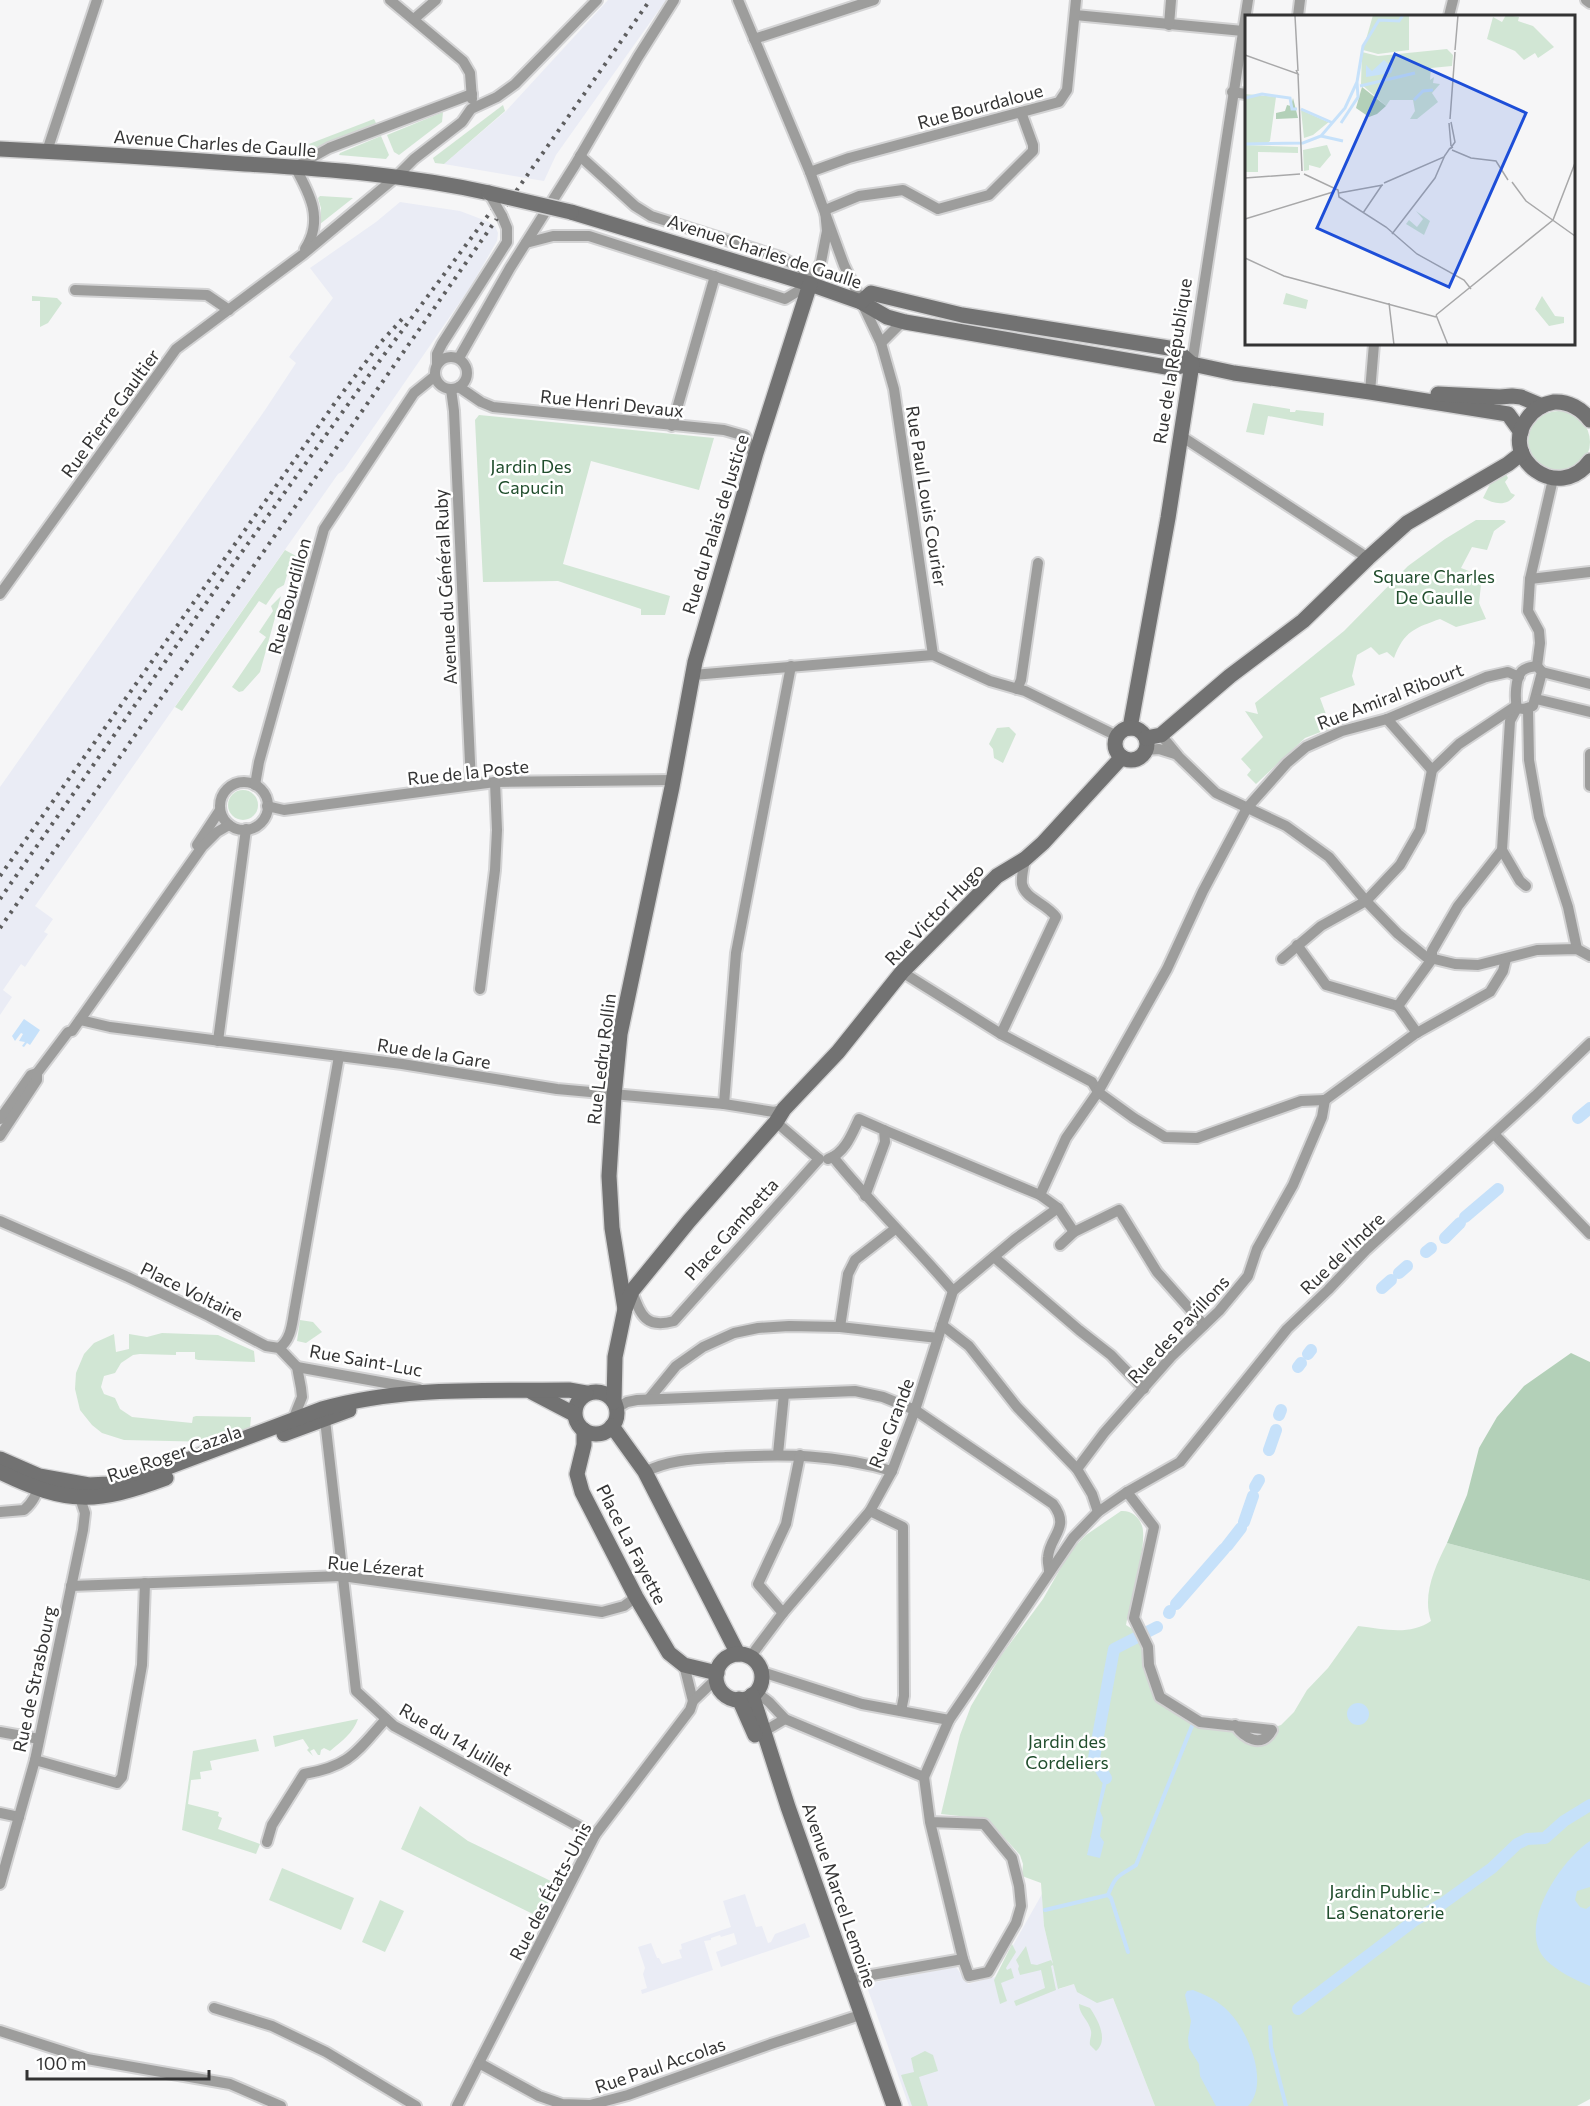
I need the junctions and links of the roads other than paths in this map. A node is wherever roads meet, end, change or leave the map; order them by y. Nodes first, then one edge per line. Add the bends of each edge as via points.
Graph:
1 (97, 0) edge
2 (390, 0) edge
3 (436, 0) edge
4 (597, 0) edge
5 (674, 0) edge
6 (738, 0) edge
7 (874, 0) edge
8 (1076, 0) edge
9 (1171, 0) edge
10 (1248, 0) edge
11 (1300, 0) edge
12 (1453, 0) edge
13 (1586, 0) edge
14 (1590, 3) edge
15 (1075, 15) junction
16 (1246, 15) edge
17 (1298, 15) edge
18 (1449, 15) edge
19 (414, 19) junction
20 (1245, 19) edge
21 (1169, 25) junction
22 (1243, 31) junction
23 (754, 39) junction
24 (1232, 92) junction
25 (472, 94) junction
26 (1245, 94) edge
27 (471, 109) junction
28 (1021, 112) junction
29 (0, 149) edge
30 (47, 151) junction
31 (580, 156) junction
32 (295, 167) junction
33 (810, 172) junction
34 (396, 177) junction
35 (489, 193) junction
36 (825, 210) junction
37 (526, 243) junction
38 (302, 255) junction
39 (715, 276) junction
40 (812, 279) junction
41 (75, 290) dead end
42 (866, 297) junction
43 (229, 310) junction
44 (905, 322) junction
45 (881, 343) junction
46 (1374, 345) edge
47 (459, 358) junction
48 (437, 364) junction
49 (1192, 364) junction
50 (435, 376) junction
51 (455, 388) junction
52 (1370, 392) junction
53 (1542, 406) junction
54 (1586, 412) edge
55 (672, 426) junction
56 (1521, 432) junction
57 (1181, 436) junction
58 (756, 453) junction
59 (1522, 453) junction
60 (1590, 461) edge
61 (1553, 479) junction
62 (1368, 558) junction
63 (1038, 563) dead end
64 (1590, 572) edge
65 (1530, 579) junction
66 (0, 594) edge
67 (933, 655) junction
68 (791, 666) junction
69 (1539, 669) junction
70 (693, 675) junction
71 (1519, 677) junction
72 (1590, 684) edge
73 (1017, 689) junction
74 (1536, 699) junction
75 (1520, 707) junction
76 (1590, 712) edge
77 (1387, 719) junction
78 (1124, 731) junction
79 (1154, 739) junction
80 (1590, 754) edge
81 (1178, 755) junction
82 (1122, 757) junction
83 (1432, 770) junction
84 (673, 780) junction
85 (495, 782) junction
86 (471, 784) junction
87 (255, 785) junction
88 (1590, 786) edge
89 (267, 806) junction
90 (1247, 808) junction
91 (220, 810) junction
92 (229, 825) junction
93 (246, 829) junction
94 (1502, 849) junction
95 (1024, 859) junction
96 (1526, 886) dead end
97 (1366, 901) junction
98 (1297, 945) junction
99 (1583, 952) edge
100 (1282, 959) dead end
101 (1432, 959) junction
102 (1506, 959) junction
103 (902, 972) junction
104 (480, 989) dead end
105 (1398, 1006) junction
106 (80, 1020) junction
107 (68, 1032) junction
108 (1418, 1033) junction
109 (1001, 1034) junction
110 (218, 1041) junction
111 (1590, 1043) edge
112 (339, 1056) junction
113 (38, 1073) junction
114 (1098, 1092) junction
115 (614, 1096) junction
116 (1325, 1100) junction
117 (724, 1104) junction
118 (780, 1116) junction
119 (0, 1119) edge
120 (884, 1130) junction
121 (1494, 1134) junction
122 (0, 1136) edge
123 (845, 1145) junction
124 (833, 1157) junction
125 (819, 1160) junction
126 (842, 1168) junction
127 (1040, 1195) junction
128 (865, 1196) junction
129 (1058, 1208) junction
130 (0, 1221) edge
131 (895, 1229) junction
132 (1074, 1232) junction
133 (1590, 1234) edge
134 (1060, 1245) dead end
135 (994, 1257) junction
136 (632, 1291) junction
137 (953, 1291) junction
138 (625, 1309) junction
139 (942, 1325) junction
140 (1204, 1325) junction
141 (840, 1328) junction
142 (938, 1338) junction
143 (279, 1348) junction
144 (615, 1357) junction
145 (297, 1367) junction
146 (1144, 1389) junction
147 (530, 1390) junction
148 (428, 1391) junction
149 (592, 1392) junction
150 (784, 1394) junction
151 (649, 1399) junction
152 (615, 1405) junction
153 (915, 1410) junction
154 (323, 1414) junction
155 (574, 1414) junction
156 (292, 1420) junction
157 (612, 1426) junction
158 (584, 1430) junction
159 (284, 1435) junction
160 (778, 1454) junction
161 (800, 1455) junction
162 (0, 1459) edge
163 (1077, 1469) junction
164 (892, 1471) junction
165 (0, 1472) edge
166 (645, 1472) junction
167 (39, 1482) junction
168 (108, 1484) junction
169 (1127, 1492) junction
170 (87, 1498) junction
171 (870, 1511) junction
172 (0, 1512) edge
173 (1098, 1512) junction
174 (1049, 1571) junction
175 (342, 1576) junction
176 (145, 1583) junction
177 (71, 1586) junction
178 (636, 1597) junction
179 (783, 1613) junction
180 (745, 1656) junction
181 (684, 1665) junction
182 (762, 1672) junction
183 (717, 1676) junction
184 (749, 1696) junction
185 (693, 1701) junction
186 (901, 1711) junction
187 (386, 1719) junction
188 (785, 1719) junction
189 (950, 1720) junction
190 (1234, 1725) dead end
191 (0, 1732) edge
192 (763, 1732) junction
193 (39, 1739) junction
194 (35, 1760) junction
195 (924, 1777) junction
196 (0, 1814) edge
197 (19, 1817) junction
198 (930, 1822) junction
199 (595, 1836) junction
200 (267, 1842) dead end
201 (809, 1873) junction
202 (0, 1884) edge
203 (822, 1913) junction
204 (963, 1959) junction
205 (849, 1979) junction
206 (214, 2008) dead end
207 (854, 2017) junction
208 (0, 2031) edge
209 (480, 2063) junction
210 (281, 2106) edge
211 (416, 2106) edge
212 (457, 2106) edge
213 (884, 2106) edge
214 (894, 2106) edge

1 - 30 street
2 - 19 street
3 - 19 street
4 - 27 street, Rue Pierre Gaultier via 515,84
5 - 31 street
6 - 23 street, Rue Paul Louis Courier
7 - 23 street
8 - 15 street, Rue Bourdaloue
9 - 21 street
10 - 16 street, Rue de la République
11 - 17 street
12 - 18 street
13 - 14 street
15 - 21 street
15 - 28 street, Rue Bourdaloue via 1067,90 1059,102
19 - 25 street via 463,61 470,73
20 - 22 street, Rue de la République
21 - 22 street
22 - 24 street, Rue de la République
23 - 33 street, Rue Paul Louis Courier
24 - 26 street
24 - 49 street, Rue de la République
25 - 27 street
25 - 32 street via 329,148
27 - 34 street, Rue Pierre Gaultier via 462,122
28 - 33 street, Rue Bourdaloue
28 - 36 street via 1033,151 989,195 938,209 903,190 860,196
29 - 30 main road, Avenue Charles de Gaulle
30 - 32 main road, Avenue Charles de Gaulle
31 - 37 street
31 - 40 street via 651,216 780,257
32 - 34 main road, Avenue Charles de Gaulle
32 - 38 street via 311,197 315,217 311,240
33 - 36 street, Rue Paul Louis Courier
34 - 35 main road, Avenue Charles de Gaulle
34 - 38 street, Rue Pierre Gaultier
35 - 40 main road, Avenue Charles de Gaulle, bridge
35 - 48 street, bridge via 507,228 507,242 442,344
36 - 40 street via 824,249
36 - 42 street, Rue Paul Louis Courier via 844,265
37 - 39 street via 553,236 589,236
37 - 47 street
38 - 43 street, Rue Pierre Gaultier
39 - 40 street via 785,299
39 - 55 street
40 - 42 main road, Avenue Charles de Gaulle
40 - 58 main road, Rue du Palais de Justice
41 - 43 street via 207,295
42 - 44 main road, Avenue Charles de Gaulle via 887,317
42 - 45 street, Rue Paul Louis Courier
42 - 49 main road, Avenue Charles de Gaulle via 1175,349
43 - 66 street, Rue Pierre Gaultier via 176,349
44 - 45 street
44 - 49 main road, Avenue Charles de Gaulle via 1172,368
45 - 67 street, Rue Paul Louis Courier via 894,389
46 - 52 street
47 - 48 street via 447,357
47 - 51 street via 467,373
48 - 50 street
49 - 52 main road, Avenue Charles de Gaulle
49 - 57 main road, Rue de la République
50 - 51 street via 441,386
50 - 87 street, Rue Bourdillon via 414,393 324,529
51 - 55 street, Rue Henri Devaux via 494,407
51 - 86 street, Avenue du Général Ruby
52 - 53 main road, Avenue Charles de Gaulle via 1512,396
52 - 56 main road, Avenue Charles de Gaulle via 1508,414
53 - 54 main road via 1566,403
53 - 56 main road via 1532,412
55 - 58 street, Rue Henri Devaux via 724,430 745,436
56 - 59 main road
57 - 62 street
57 - 78 main road, Rue de la République
58 - 70 main road, Rue du Palais de Justice
59 - 61 main road via 1528,465
59 - 62 main road via 1407,524
60 - 61 main road via 1575,475
61 - 65 street
62 - 79 main road via 1303,621
63 - 73 street
64 - 65 street
65 - 69 street via 1528,611 1539,631
67 - 68 street
67 - 73 street
68 - 70 street
68 - 117 street via 733,971
69 - 71 street via 1526,669
69 - 72 street
69 - 74 street
70 - 84 main road, Rue du Palais de Justice
71 - 75 street
71 - 77 street, Rue Amiral Ribourt via 1508,672 1486,677
73 - 78 street
74 - 75 street via 1533,706
74 - 76 street
75 - 83 street via 1459,744
75 - 94 street via 1510,721
75 - 99 street via 1539,817
77 - 83 street
77 - 90 street, Rue Amiral Ribourt via 1342,731 1306,747
78 - 79 main road via 1140,730
78 - 82 main road via 1115,745
79 - 81 street
79 - 81 street via 1159,749
79 - 82 main road via 1136,759
80 - 88 street
81 - 90 street via 1216,793
82 - 95 main road, Rue Victor Hugo
83 - 97 street via 1420,830 1400,865
84 - 85 street, Rue de la Poste
84 - 115 main road, Rue Ledru Rollin via 620,1034
85 - 86 street, Rue de la Poste
85 - 104 street via 495,870
86 - 89 street, Rue de la Poste via 284,810
87 - 89 street via 264,793
87 - 91 street via 241,782 229,787 221,798
89 - 93 street via 261,822
90 - 97 street via 1286,826 1329,857
90 - 114 street, Rue Amiral Ribourt via 1167,969
91 - 92 street
91 - 107 street via 67,1028
92 - 93 street
92 - 106 street via 205,843
93 - 110 street
94 - 96 street
94 - 101 street via 1458,906 1432,951
95 - 103 main road, Rue Victor Hugo via 997,876
95 - 109 street via 1022,884 1028,896 1049,907 1056,917
97 - 98 street
97 - 101 street
98 - 100 street
98 - 105 street via 1326,985
99 - 102 street via 1537,950
101 - 102 street via 1478,965
101 - 105 street
102 - 108 street via 1490,992
103 - 109 street
103 - 118 main road, Rue Victor Hugo
105 - 108 street
106 - 107 street
106 - 110 street, Rue de la Gare
107 - 113 street
108 - 116 street
109 - 114 street via 1092,1082
110 - 112 street, Rue de la Gare
111 - 121 street, Rue de l'Indre
112 - 115 street, Rue de la Gare
112 - 143 street via 289,1337
113 - 119 street via 31,1075
113 - 122 street
114 - 116 street via 1162,1134 1197,1138 1301,1101
114 - 127 street, Rue Amiral Ribourt via 1066,1138
115 - 117 street, Rue de la Gare
115 - 138 main road, Rue Ledru Rollin via 609,1176 612,1228
116 - 140 street, Rue des Pavillons via 1322,1117 1293,1185 1257,1249 1248,1276
117 - 118 street, Rue de la Gare
118 - 125 street
118 - 136 main road, Place Gambetta
120 - 123 street via 859,1119
120 - 127 street
120 - 128 street via 885,1142
121 - 133 street
121 - 169 street, Rue de l'Indre via 1366,1250 1287,1329 1180,1462
123 - 124 street
123 - 126 street via 840,1158
124 - 125 street
124 - 126 street
125 - 136 street, Place Gambetta via 674,1321 660,1324 645,1318
126 - 128 street
127 - 129 street
128 - 131 street
129 - 132 street
129 - 135 street
130 - 143 street, Place Voltaire via 136,1281 266,1346
131 - 137 street
131 - 141 street via 855,1260 848,1274
132 - 134 street
132 - 140 street via 1119,1210 1157,1272
135 - 137 street
135 - 146 street via 1111,1355
136 - 138 main road, Place Gambetta
137 - 139 street, Rue Grande
138 - 144 main road, Place Gambetta
139 - 142 street, Rue Grande
139 - 163 street via 969,1346 1017,1407
140 - 146 street, Rue des Pavillons
141 - 142 street
141 - 151 street via 789,1326 734,1333 703,1347 676,1366
142 - 153 street, Rue Grande
143 - 145 street, Place Voltaire
144 - 149 main road, Place Gambetta
144 - 152 main road, Place Gambetta
145 - 148 street, Rue Saint-Luc
145 - 156 street via 302,1396
146 - 163 street, Rue des Pavillons via 1104,1432
147 - 148 main road, Rue Saint-Luc
147 - 149 main road, Rue Saint-Luc
147 - 155 main road, Rue Saint-Luc
148 - 154 main road, Rue Saint-Luc via 348,1401
149 - 152 main road via 610,1396
149 - 155 main road via 577,1402
150 - 151 street
150 - 153 street via 855,1391
150 - 160 street
151 - 152 street
152 - 157 main road via 616,1420
153 - 164 street, Rue Grande
153 - 174 street via 1053,1504 1060,1513 1060,1528 1047,1557
154 - 156 main road, Rue Roger Cazala
154 - 159 main road, Rue Roger Cazala
154 - 175 street, Rue du 14 Juillet
155 - 158 main road
156 - 159 street
156 - 168 main road, Rue Roger Cazala via 155,1472
157 - 158 main road via 596,1434
157 - 166 main road
158 - 178 main road, Place La Fayette via 579,1483
159 - 170 main road, Rue Roger Cazala via 126,1493
160 - 161 street
160 - 166 street via 686,1460
161 - 164 street via 858,1461
161 - 179 street via 786,1524 758,1584
162 - 167 main road, Rue Roger Cazala
163 - 173 street
164 - 171 street, Rue Grande
165 - 167 main road, Rue Roger Cazala
166 - 180 main road
167 - 168 main road, Rue Roger Cazala
167 - 170 main road, Rue Roger Cazala via 58,1495
167 - 172 street via 24,1510
168 - 170 street
169 - 173 street, Rue de l'Indre
169 - 190 street via 1154,1527 1134,1618 1148,1647 1149,1665 1160,1697 1200,1722
170 - 177 street, Rue de Strasbourg
171 - 179 street, Rue Grande
171 - 186 street via 903,1527
173 - 174 street, Rue de l'Indre
174 - 189 street, Rue de l'Indre
175 - 176 street, Rue Lézerat
175 - 178 street, Rue Lézerat via 602,1612 624,1606
175 - 187 street, Rue du 14 Juillet via 356,1691
176 - 177 street, Rue Lézerat
176 - 194 street via 142,1665 122,1777 117,1783
177 - 193 street, Rue de Strasbourg
178 - 181 main road, Place La Fayette via 669,1653
179 - 180 street, Rue Grande
180 - 182 main road via 756,1661
180 - 183 main road via 727,1658
181 - 183 main road
181 - 185 street, Place La Fayette
182 - 184 main road via 761,1683
182 - 186 street via 862,1704
183 - 184 main road via 721,1691 732,1698
183 - 185 street, Rue des États-Unis
184 - 188 street via 769,1702
184 - 192 main road, Avenue Marcel Lemoine
184 - 201 main road, Avenue Marcel Lemoine via 759,1747
185 - 199 street, Rue des États-Unis
186 - 189 street
187 - 199 street, Rue du 14 Juillet
187 - 200 street via 348,1760 304,1774 272,1825
188 - 192 street
188 - 195 street
189 - 195 street, Rue de l'Indre
191 - 193 street
192 - 201 main road, Avenue Marcel Lemoine
193 - 194 street, Rue de Strasbourg
194 - 197 street, Rue de Strasbourg
195 - 198 street
196 - 197 street
197 - 202 street, Rue de Strasbourg
198 - 204 street
198 - 204 street via 984,1824 1012,1858 1020,1886 1021,1906 1016,1923 988,1972 969,1976
199 - 209 street, Rue des États-Unis
201 - 203 main road, Avenue Marcel Lemoine
203 - 205 main road, Avenue Marcel Lemoine
203 - 207 main road, Avenue Marcel Lemoine
204 - 205 street
205 - 214 main road, Avenue Marcel Lemoine
206 - 211 street via 272,2026 326,2052
207 - 209 street, Rue Paul Accolas via 590,2105 562,2104 539,2096
207 - 213 main road, Avenue Marcel Lemoine
208 - 210 street via 87,2059 230,2084
209 - 212 street, Rue des États-Unis

